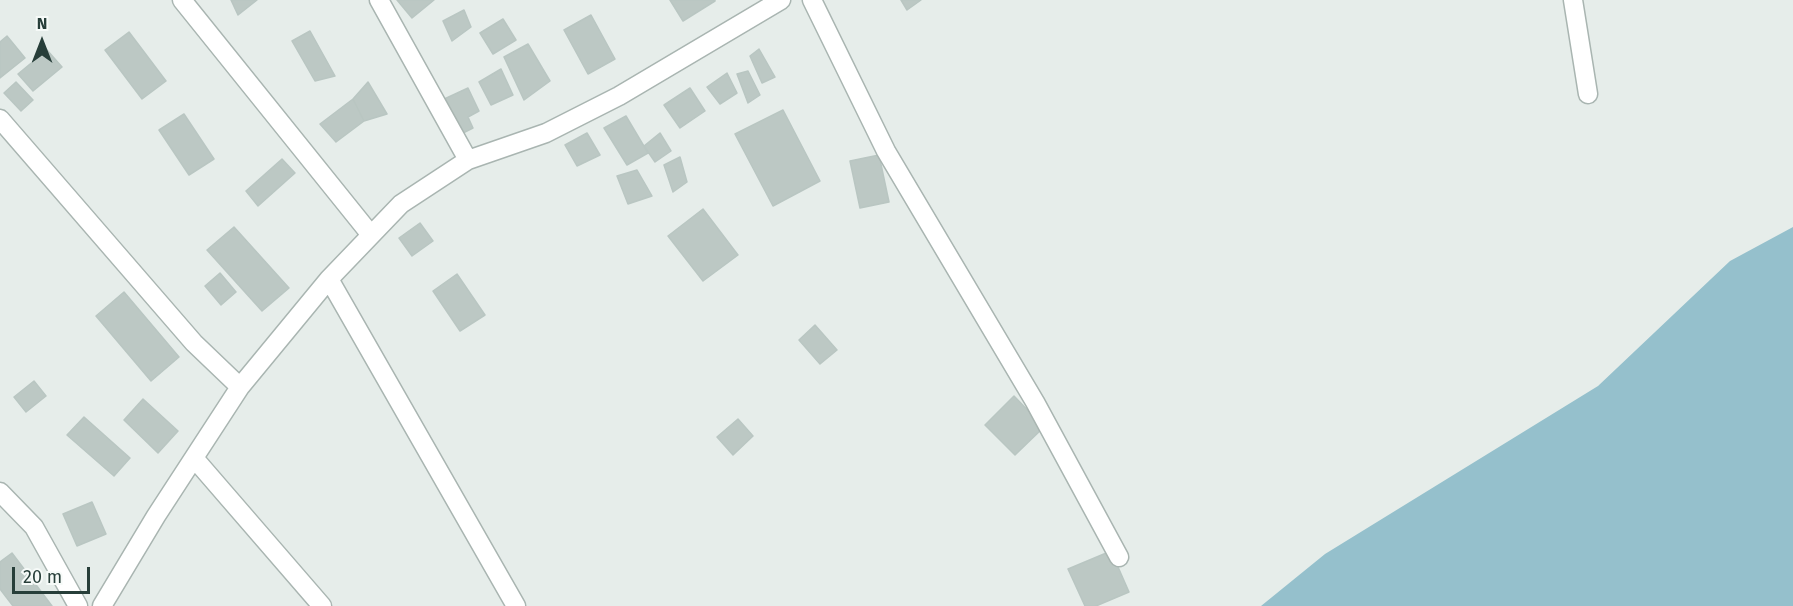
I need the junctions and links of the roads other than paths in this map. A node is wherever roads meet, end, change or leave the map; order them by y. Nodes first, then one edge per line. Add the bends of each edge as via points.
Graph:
1 (182, 0) edge
2 (378, 0) edge
3 (781, 0) edge
4 (812, 0) edge
5 (1573, 0) edge
6 (1588, 94) dead end
7 (0, 119) edge
8 (468, 160) junction
9 (371, 235) junction
10 (329, 279) junction
11 (240, 387) junction
12 (194, 458) junction
13 (0, 492) edge
14 (1119, 557) dead end
15 (78, 606) edge
16 (102, 606) edge
17 (322, 606) edge
18 (516, 606) edge

1 - 9 street
2 - 8 street
3 - 8 street via 619,96 546,133
4 - 14 street via 886,151 1035,402
5 - 6 street
7 - 11 street via 194,343
8 - 9 street via 401,204
9 - 10 street
10 - 11 street
10 - 18 street
11 - 12 street
12 - 16 street
12 - 17 street
13 - 15 street via 34,527

